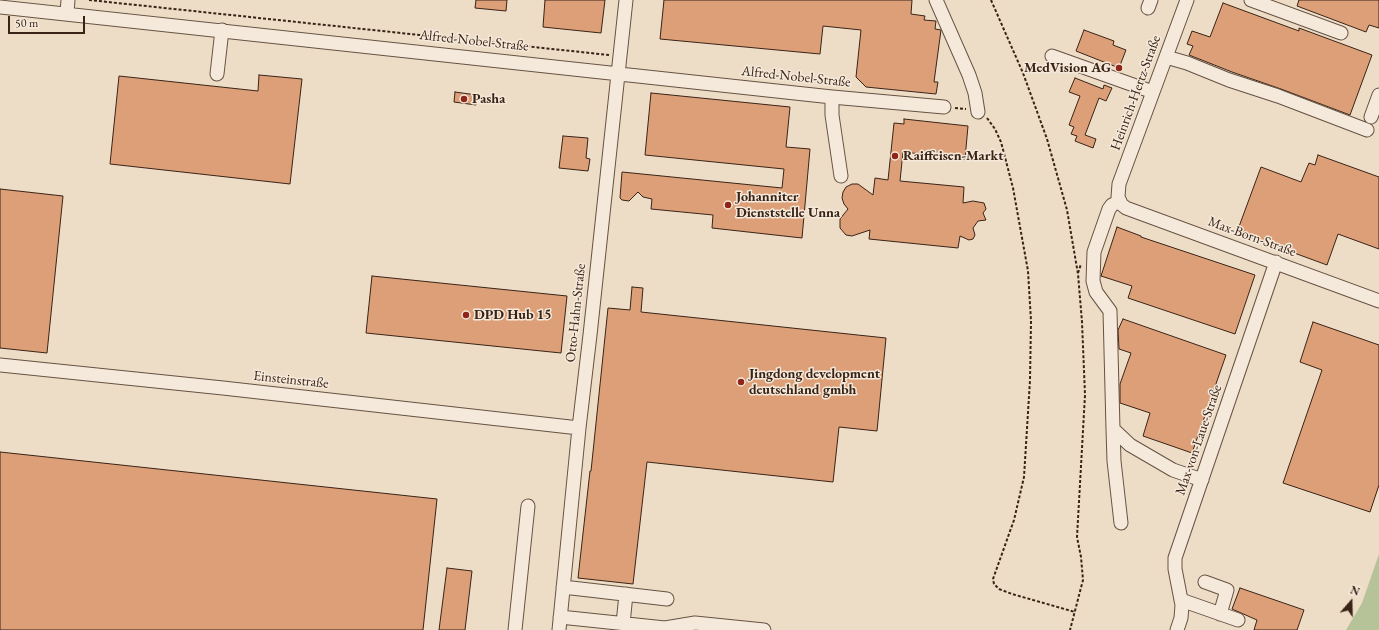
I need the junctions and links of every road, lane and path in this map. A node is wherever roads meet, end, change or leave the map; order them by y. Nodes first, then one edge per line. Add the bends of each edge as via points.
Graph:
1 (90, 0) edge
2 (626, 0) edge
3 (936, 0) edge
4 (991, 0) edge
5 (1187, 0) edge
6 (1251, 0) edge
7 (67, 6) edge
8 (0, 7) edge
9 (222, 30) junction
10 (1341, 33) dead end
11 (611, 55) dead end
12 (1052, 56) dead end
13 (1166, 56) junction
14 (217, 74) dead end
15 (618, 74) junction
16 (1153, 92) junction
17 (1379, 95) edge
18 (832, 97) junction
19 (944, 107) joint
20 (978, 112) junction
21 (1371, 117) dead end
22 (1367, 130) dead end
23 (840, 176) dead end
24 (1119, 199) junction
25 (1276, 262) junction
26 (1379, 301) edge
27 (0, 365) edge
28 (579, 428) junction
29 (1114, 429) junction
30 (1202, 480) junction
31 (528, 506) dead end
32 (1121, 523) dead end
33 (1205, 582) dead end
34 (563, 587) junction
35 (626, 594) junction
36 (667, 599) dead end
37 (1181, 600) junction
38 (1075, 612) junction
39 (1220, 614) junction
40 (560, 617) junction
41 (1238, 620) dead end
42 (623, 624) junction
43 (585, 625) edge
44 (515, 630) edge
45 (558, 630) edge
46 (764, 630) edge
47 (1070, 630) edge
48 (1177, 630) edge

1 - 11 path
2 - 15 street, Otto-Hahn-Straße
3 - 20 street via 970,75
4 - 38 path via 1023,73 1047,138 1066,210 1078,274 1085,394 1077,537 1083,580
5 - 13 street, Heinrich-Hertz-Straße
6 - 10 street
7 - 8 street, Alfred-Nobel-Straße
7 - 9 street, Alfred-Nobel-Straße
9 - 14 street
9 - 15 street, Alfred-Nobel-Straße
12 - 16 street
13 - 16 street, Heinrich-Hertz-Straße
13 - 22 street
15 - 18 street, Alfred-Nobel-Straße
15 - 28 street, Otto-Hahn-Straße
16 - 24 street, Heinrich-Hertz-Straße via 1119,184
17 - 21 street
18 - 19 street, Alfred-Nobel-Straße
18 - 23 street
19 - 20 path
20 - 38 path via 987,118 995,129 1014,188 1028,271 1031,322 1024,478 994,584 998,589 1012,594
24 - 25 street, Max-Born-Straße via 1126,208
24 - 29 street via 1109,209 1094,252 1093,281 1096,292 1110,311
25 - 26 street, Max-Born-Straße
25 - 30 street, Max-von-Laue-Straße
27 - 28 street, Einsteinstraße
28 - 34 street, Otto-Hahn-Straße
29 - 30 street via 1130,445 1173,470
29 - 32 street via 1114,461
30 - 37 street, Max-von-Laue-Straße via 1175,558
31 - 44 street
33 - 39 street via 1227,590
34 - 35 street
34 - 40 street, Otto-Hahn-Straße
35 - 36 street
35 - 42 street
37 - 39 street
37 - 48 street, Max-von-Laue-Straße via 1181,618
38 - 47 path
39 - 41 street
40 - 43 street
40 - 45 street, Otto-Hahn-Straße
42 - 43 street
42 - 46 street via 665,628 695,623

